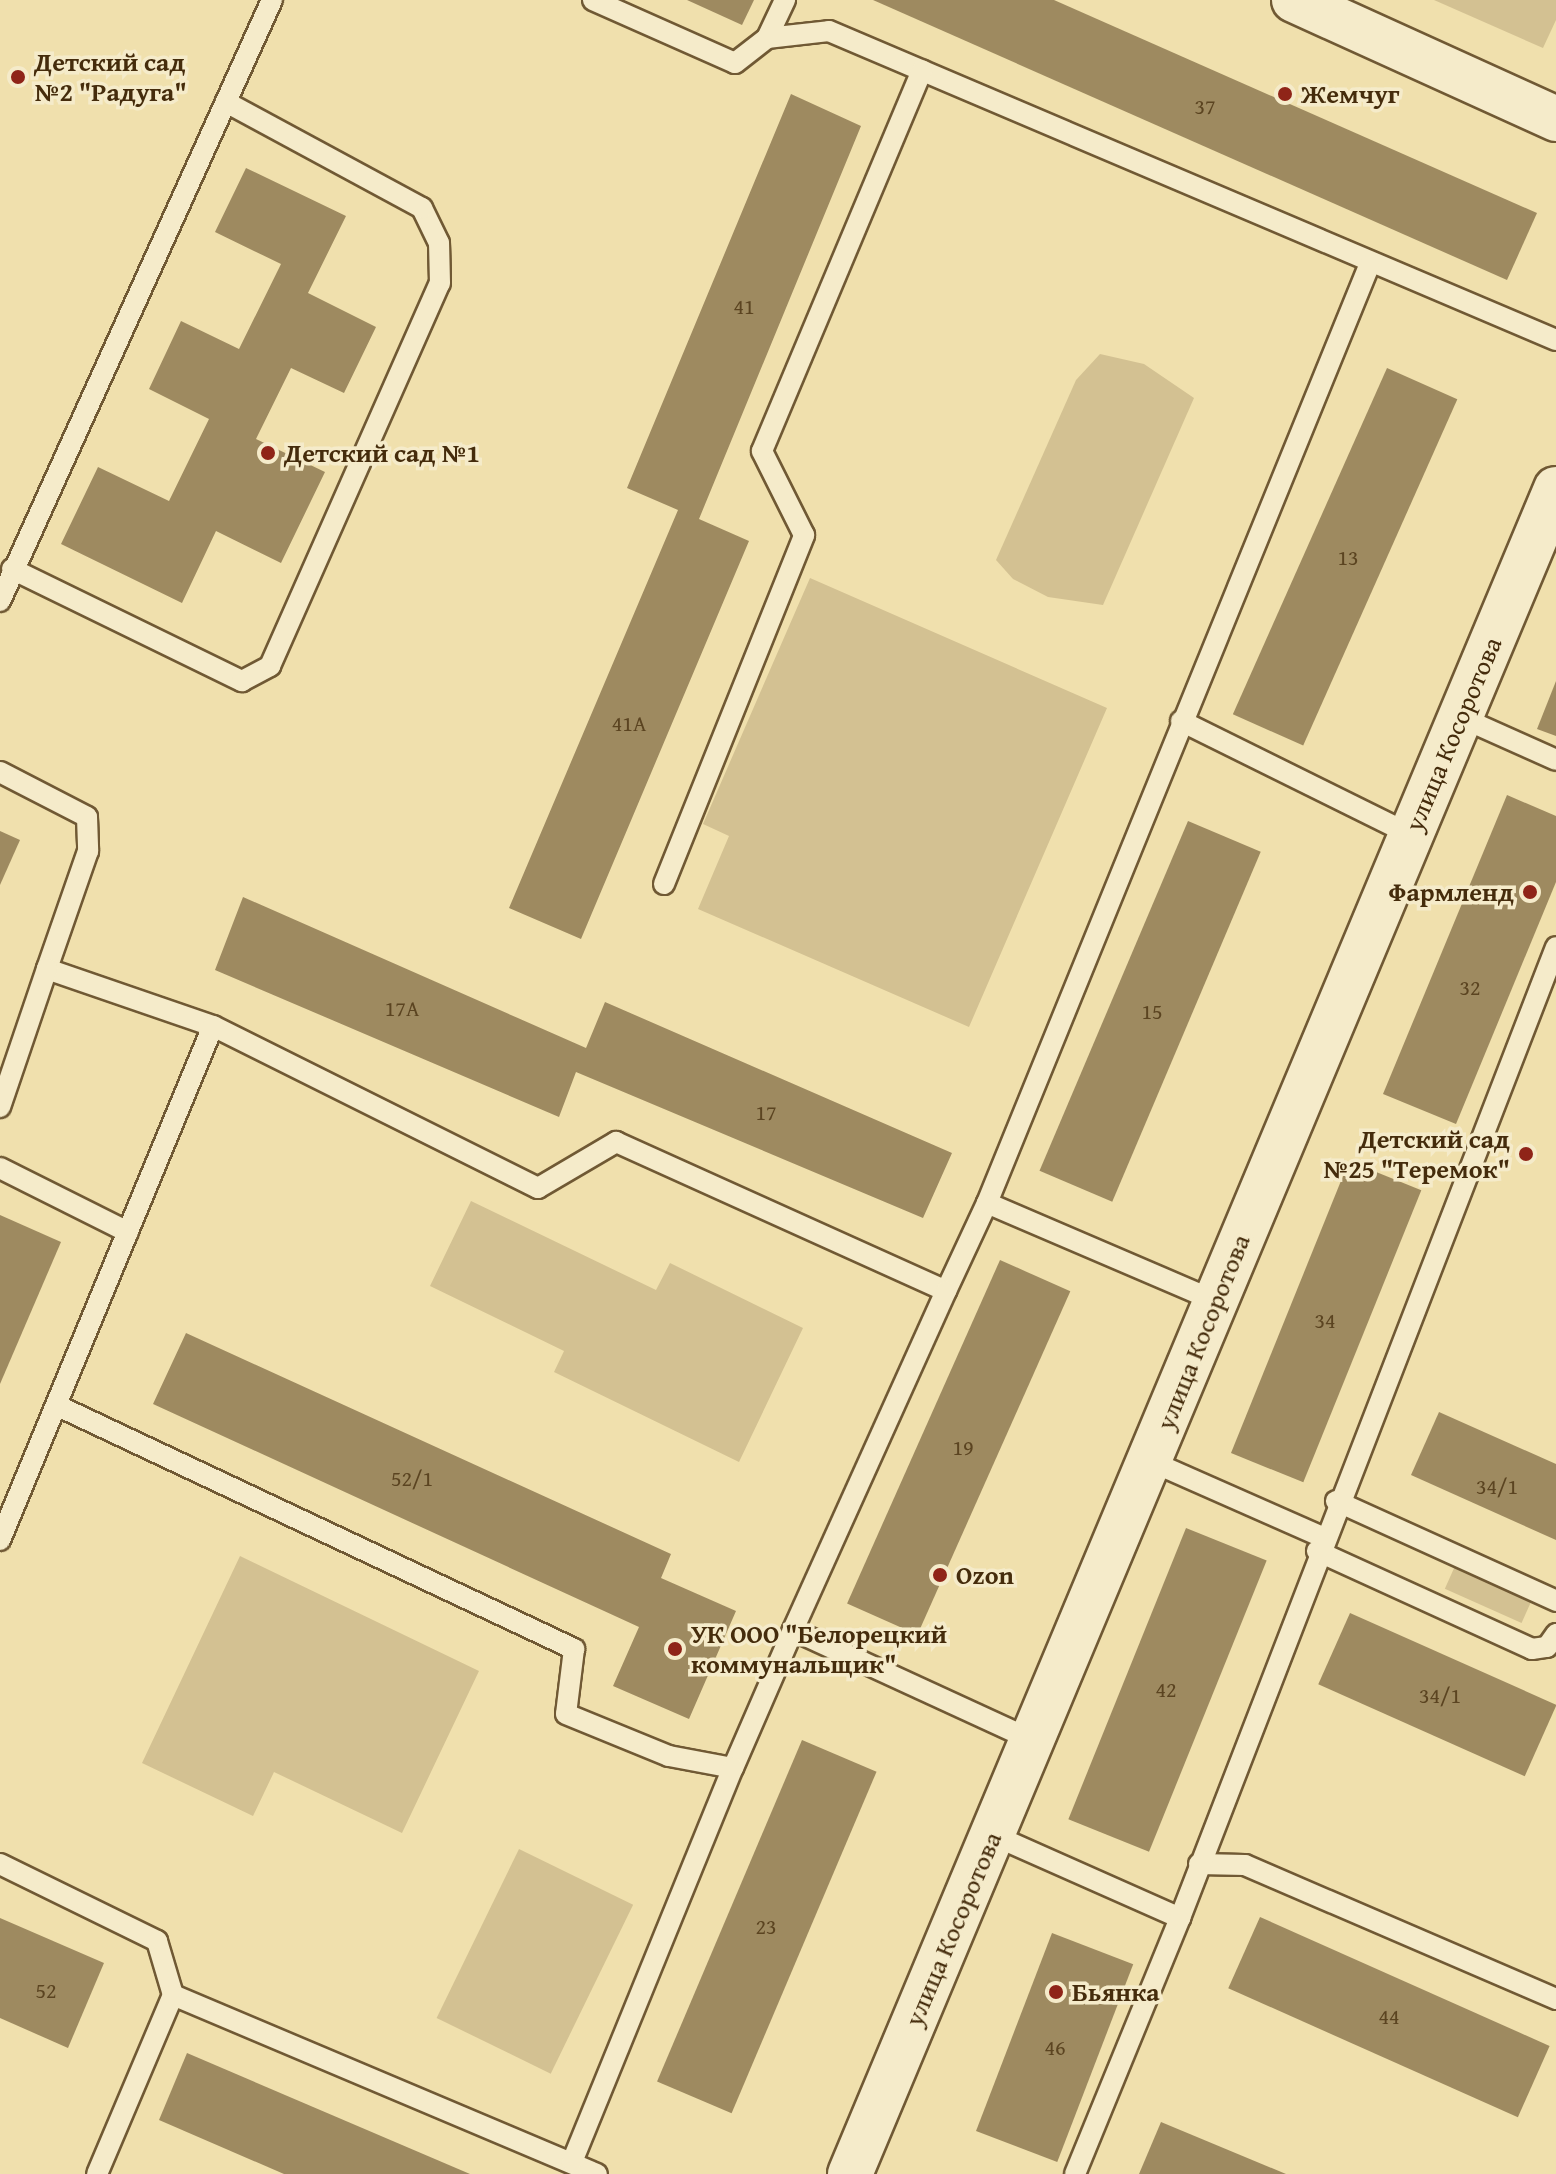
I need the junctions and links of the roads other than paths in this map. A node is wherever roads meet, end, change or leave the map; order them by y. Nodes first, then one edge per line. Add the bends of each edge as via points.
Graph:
1 (272, 0) edge
2 (593, 0) edge
3 (785, 0) edge
4 (1294, 0) edge
5 (767, 38) junction
6 (922, 70) junction
7 (226, 102) junction
8 (1556, 119) edge
9 (1369, 266) junction
10 (1556, 340) edge
11 (1556, 489) edge
12 (12, 569) junction
13 (0, 601) edge
14 (1460, 717) junction
15 (1181, 721) junction
16 (1556, 760) edge
17 (0, 772) edge
18 (1410, 834) junction
19 (664, 884) dead end
20 (1556, 947) edge
21 (47, 969) junction
22 (213, 1026) junction
23 (0, 1107) edge
24 (0, 1168) edge
25 (987, 1203) junction
26 (128, 1232) junction
27 (946, 1291) junction
28 (1216, 1301) junction
29 (56, 1405) junction
30 (1150, 1461) junction
31 (1336, 1501) junction
32 (0, 1540) edge
33 (1319, 1544) junction
34 (1556, 1601) edge
35 (793, 1630) junction
36 (1556, 1634) edge
37 (1032, 1740) junction
38 (733, 1768) junction
39 (993, 1835) junction
40 (0, 1864) edge
41 (1199, 1864) junction
42 (1180, 1918) junction
43 (173, 1995) junction
44 (1556, 1999) edge
45 (572, 2162) junction
46 (97, 2174) edge
47 (597, 2174) edge
48 (850, 2174) edge
49 (1075, 2174) edge

1 - 7 lane
2 - 5 lane via 735,63
3 - 5 lane
4 - 8 street
5 - 6 lane via 829,31
6 - 9 lane
6 - 19 lane via 762,451 804,535
7 - 12 lane
7 - 12 lane via 422,208 439,243 440,283 270,666 242,681
9 - 10 lane
9 - 15 lane
11 - 14 street, улица Косоротова
12 - 13 lane
14 - 16 lane
14 - 18 street, улица Косоротова
15 - 18 lane
15 - 25 lane
17 - 21 lane via 87,817 88,851
18 - 28 street, улица Косоротова
20 - 31 lane
21 - 22 lane
21 - 23 lane
22 - 26 lane
22 - 27 lane via 538,1188 616,1142
24 - 26 lane
25 - 27 lane
25 - 28 lane
26 - 29 lane
27 - 35 lane
28 - 30 street, улица Косоротова
29 - 32 lane
29 - 38 lane via 574,1649 566,1714 669,1756
30 - 33 lane
30 - 37 street, улица Косоротова
31 - 33 lane
31 - 34 lane
33 - 36 lane via 1532,1649 1547,1647
33 - 41 lane
35 - 37 lane
35 - 38 lane
37 - 39 street, улица Косоротова
38 - 45 lane
39 - 42 lane
39 - 48 street, улица Косоротова
40 - 43 lane via 157,1941
41 - 42 lane
41 - 44 lane via 1245,1865
42 - 49 lane
43 - 45 lane
43 - 46 lane
45 - 47 lane

